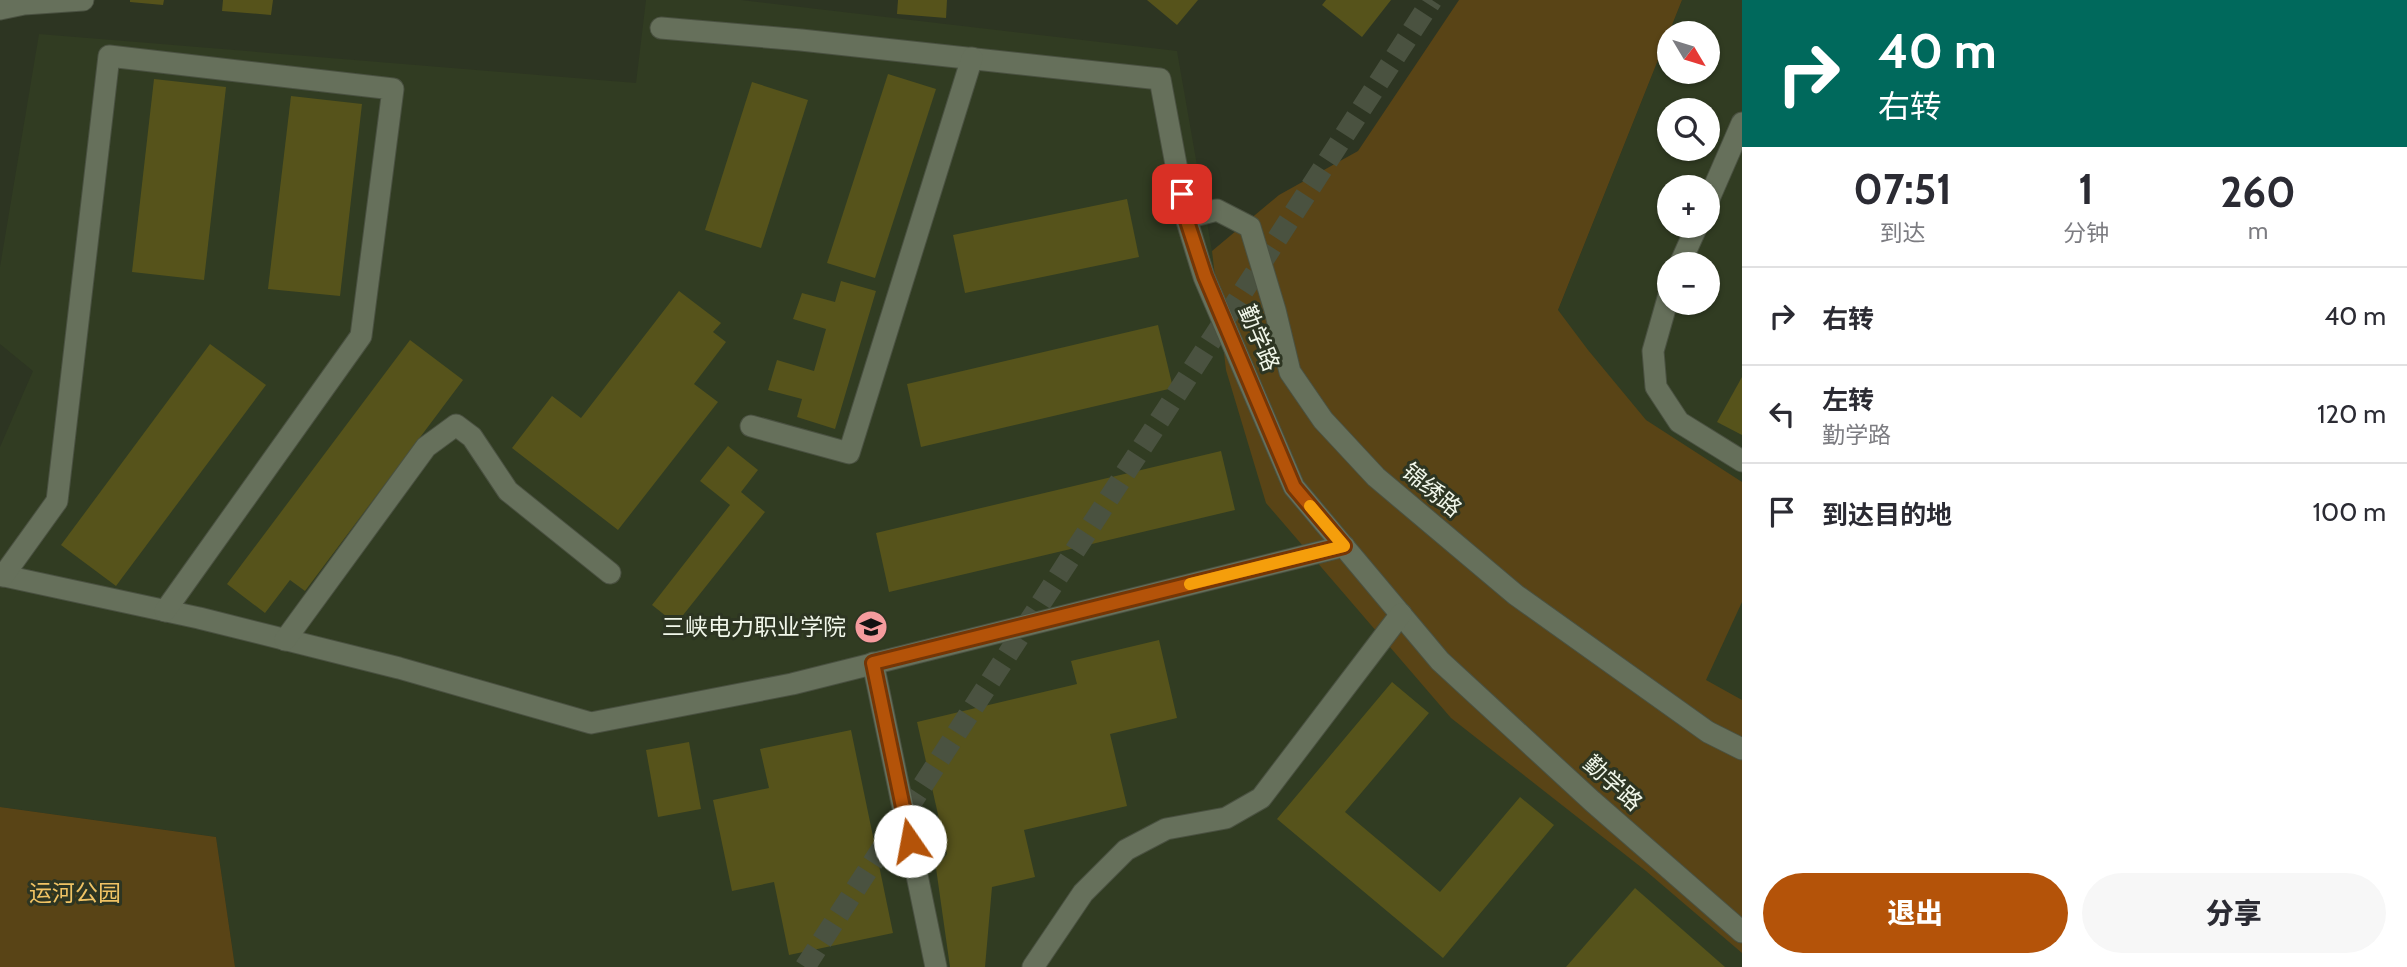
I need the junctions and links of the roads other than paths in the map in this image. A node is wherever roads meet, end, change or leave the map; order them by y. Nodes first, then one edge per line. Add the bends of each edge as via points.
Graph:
1 (83, 0) edge
2 (0, 9) edge
3 (661, 28) dead end
4 (972, 58) junction
5 (1742, 123) edge
6 (1719, 175) edge
7 (1186, 218) junction
8 (1663, 315) edge
9 (751, 426) dead end
10 (1742, 461) edge
11 (1344, 546) junction
12 (610, 573) dead end
13 (1, 575) edge
14 (165, 611) junction
15 (1401, 614) junction
16 (285, 640) junction
17 (873, 663) junction
18 (1742, 749) edge
19 (1742, 932) edge
20 (936, 967) edge
21 (1033, 967) edge

1 - 2 lane
3 - 4 lane, 勤学路
4 - 7 lane, 勤学路 via 1160,79
4 - 9 lane via 849,453
5 - 6 lane
7 - 11 lane, 勤学路 via 1205,276 1294,487
7 - 18 lane, 锦绣路 via 1217,209 1250,227 1290,372 1323,420 1376,477 1516,595 1708,732
8 - 10 lane via 1653,351 1656,387 1679,422
11 - 15 lane, 勤学路
11 - 17 lane
12 - 16 lane via 508,491 472,437 456,425 426,447
13 - 14 lane
13 - 14 lane via 57,501 109,56 394,89 361,336
14 - 16 lane
15 - 19 lane, 勤学路 via 1440,661
15 - 21 lane via 1261,797 1226,818 1166,829 1126,850 1083,893
16 - 17 lane via 591,723 792,684
17 - 20 lane

